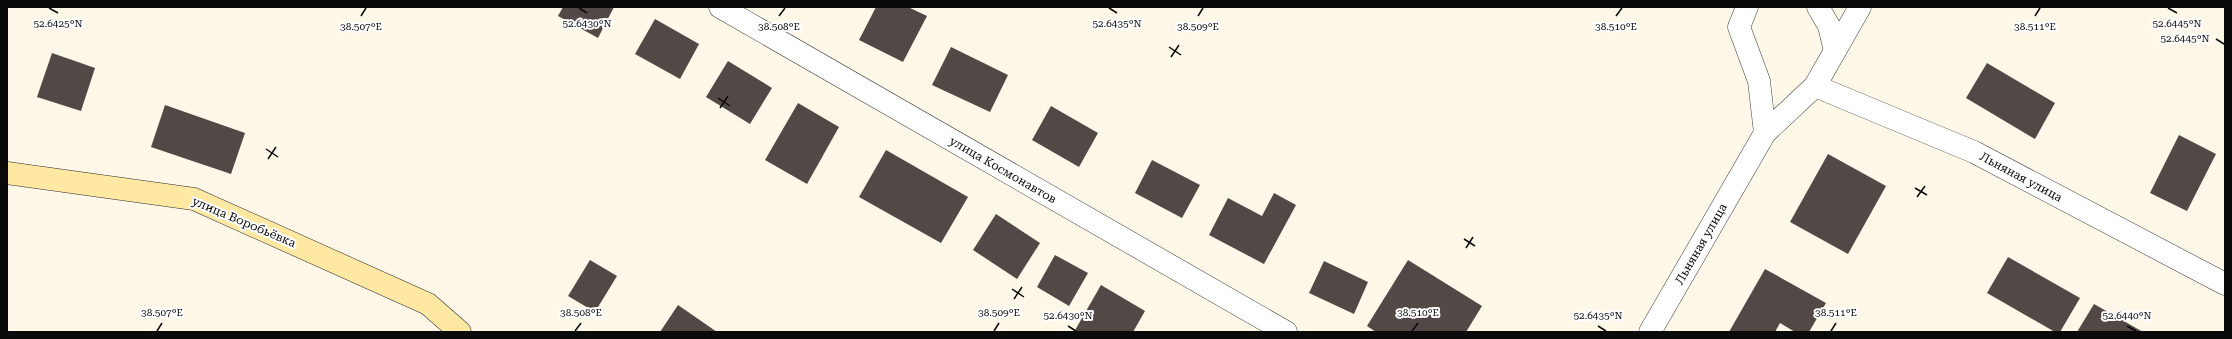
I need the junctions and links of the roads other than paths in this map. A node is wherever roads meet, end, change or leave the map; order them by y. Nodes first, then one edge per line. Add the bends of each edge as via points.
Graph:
1 (720, 7) edge
2 (1747, 7) edge
3 (1818, 7) edge
4 (1860, 7) edge
5 (1835, 51) junction
6 (1815, 86) junction
7 (1765, 133) junction
8 (7, 173) edge
9 (2224, 280) edge
10 (460, 332) edge
11 (1286, 332) edge
12 (1650, 332) edge

1 - 11 street, улица Космонавтов
2 - 7 street via 1739,27 1759,81
3 - 5 street via 1828,26
4 - 5 street, Льняная улица
5 - 6 street, Льняная улица
6 - 7 street, Льняная улица
6 - 9 street, Льняная улица via 1974,152
7 - 12 street, Льняная улица
8 - 10 main road, улица Воробьёвка via 194,199 428,304

